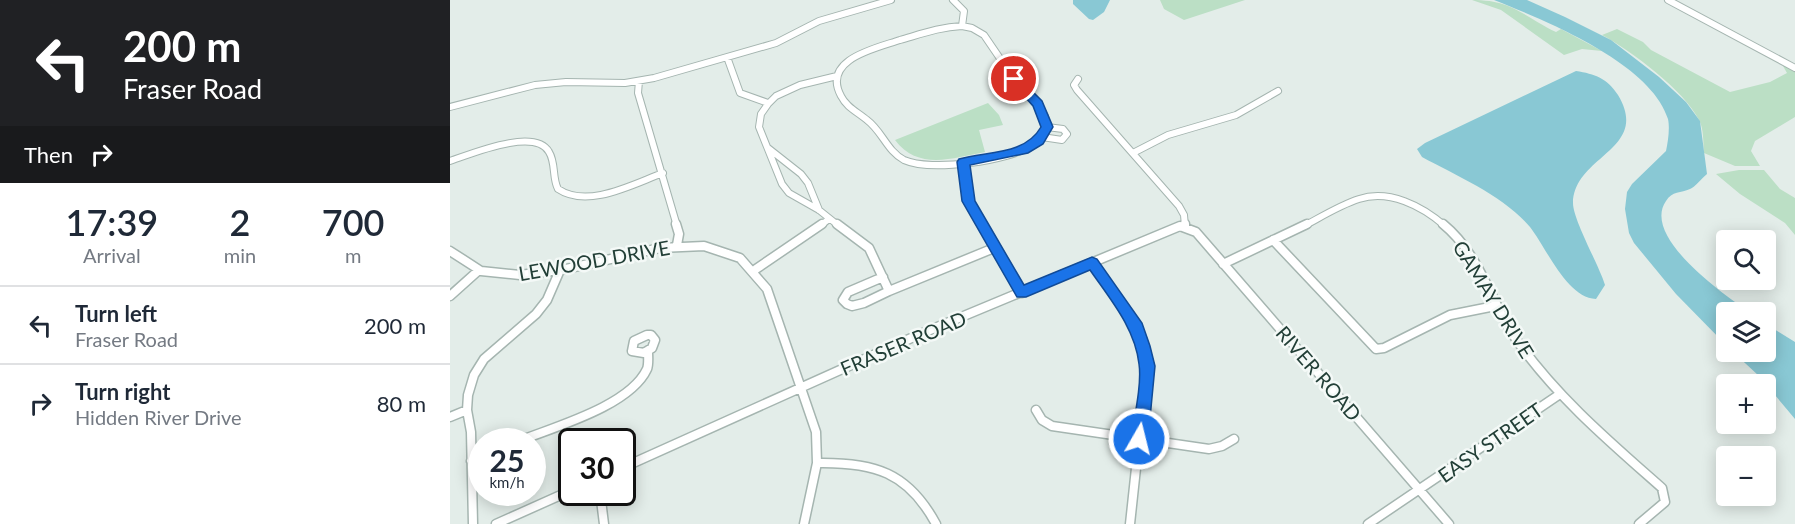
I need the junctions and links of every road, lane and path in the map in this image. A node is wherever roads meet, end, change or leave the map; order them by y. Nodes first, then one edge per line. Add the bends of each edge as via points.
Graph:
1 (891, 0) edge
2 (953, 0) edge
3 (1668, 0) edge
4 (962, 26) junction
5 (727, 57) junction
6 (1795, 68) edge
7 (837, 76) junction
8 (1078, 79) dead end
9 (639, 81) junction
10 (1278, 91) dead end
11 (768, 103) junction
12 (450, 107) edge
13 (1047, 127) junction
14 (1042, 137) junction
15 (768, 148) junction
16 (1133, 153) junction
17 (450, 160) edge
18 (963, 162) junction
19 (663, 173) junction
20 (819, 210) junction
21 (829, 219) junction
22 (1185, 227) junction
23 (1273, 240) junction
24 (677, 245) junction
25 (994, 248) junction
26 (450, 252) edge
27 (1092, 262) junction
28 (1223, 264) junction
29 (756, 269) junction
30 (479, 270) junction
31 (560, 270) junction
32 (882, 277) junction
33 (889, 291) junction
34 (1022, 293) junction
35 (450, 296) edge
36 (1495, 306) junction
37 (648, 351) dead end
38 (801, 387) junction
39 (1560, 394) junction
40 (467, 410) junction
41 (1036, 410) dead end
42 (450, 417) edge
43 (470, 428) edge
44 (546, 430) edge
45 (1139, 439) junction
46 (1234, 439) dead end
47 (636, 462) edge
48 (816, 463) junction
49 (1420, 490) junction
50 (558, 496) edge
51 (472, 506) edge
52 (602, 506) edge
53 (473, 524) edge
54 (496, 524) edge
55 (604, 524) edge
56 (804, 524) edge
57 (936, 524) edge
58 (1130, 524) edge
59 (1368, 524) edge
60 (1449, 524) edge
61 (1639, 524) edge

1 - 5 street via 819,21 776,43
2 - 4 street via 964,8
3 - 6 street
4 - 7 street via 943,27 859,53 847,59
4 - 13 street via 984,35 1014,79 1038,104
5 - 9 street
5 - 11 street via 740,93
7 - 11 street via 791,87
7 - 18 street via 848,107 869,121 899,157 923,165
8 - 16 street via 1074,85 1077,90
9 - 12 street via 535,85
9 - 19 street via 638,93
10 - 16 street via 1241,113 1176,131
11 - 15 street via 759,118 759,127
13 - 14 street
13 - 14 street via 1063,129 1067,134 1062,140
14 - 18 street via 1020,151
15 - 20 street via 801,174
15 - 20 street via 789,193
16 - 22 street via 1179,206
17 - 19 street via 509,144 534,142 551,155 558,189 579,197 602,194
18 - 25 street via 969,201
19 - 24 street via 679,234
20 - 21 street
21 - 29 street
21 - 32 street via 869,248
22 - 27 street, FRASER ROAD via 1174,227
22 - 28 street, RIVER ROAD via 1196,232
23 - 28 street, GAMAY DRIVE
23 - 36 street via 1376,349 1450,313
23 - 36 street, GAMAY DRIVE via 1359,199 1373,195 1403,200 1433,217 1459,240 1477,266
24 - 29 street, LEWOOD DRIVE via 728,253
24 - 31 street, LEWOOD DRIVE
25 - 33 street
25 - 34 street
26 - 30 street, LEWOOD DRIVE
27 - 34 street, FRASER ROAD
27 - 45 street via 1137,328 1143,346 1148,366
28 - 49 street, RIVER ROAD
29 - 38 street via 767,289
30 - 31 street, LEWOOD DRIVE via 512,275
30 - 35 street
31 - 40 street via 536,314 484,359 474,375
32 - 33 street
32 - 33 street via 848,292 843,300 849,307
34 - 38 street, FRASER ROAD
36 - 39 street, GAMAY DRIVE
37 - 44 street via 648,369 624,395
38 - 47 street, FRASER ROAD
38 - 48 street via 816,432
39 - 49 street, EASY STREET
39 - 61 street, GAMAY DRIVE via 1662,488 1665,502
40 - 42 street
40 - 43 street
41 - 45 street via 1052,426
45 - 46 street via 1209,448
45 - 58 street
48 - 56 street
48 - 57 street via 844,462 887,472 912,486
49 - 59 street, EASY STREET
49 - 60 street, RIVER ROAD
50 - 54 street
51 - 53 street
52 - 55 street

